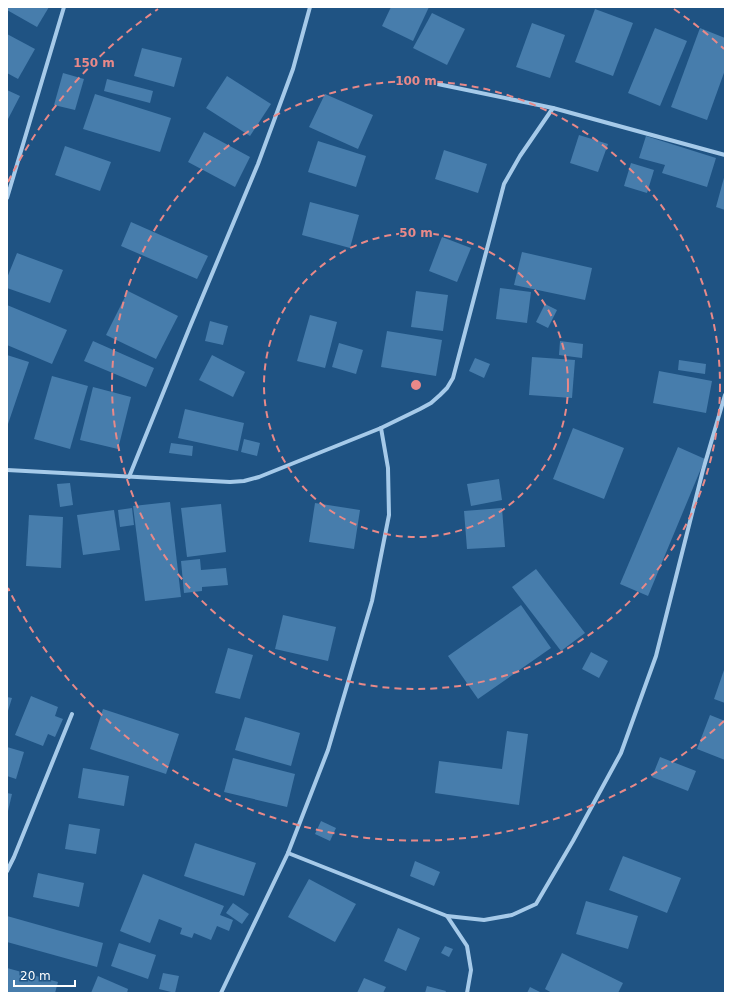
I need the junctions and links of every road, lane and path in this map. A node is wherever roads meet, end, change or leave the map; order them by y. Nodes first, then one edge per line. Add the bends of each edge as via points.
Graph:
1 (64, 7) edge
2 (310, 7) edge
3 (428, 82) dead end
4 (553, 108) junction
5 (725, 155) edge
6 (7, 198) edge
7 (725, 395) edge
8 (380, 428) junction
9 (7, 470) edge
10 (130, 477) junction
11 (72, 714) dead end
12 (288, 853) junction
13 (7, 871) edge
14 (448, 916) junction
15 (221, 993) edge
16 (467, 993) edge

1 - 6 street
2 - 10 street via 293,69 258,164
3 - 4 street
4 - 5 street
4 - 8 street via 504,184 453,378 447,388 431,403
7 - 14 street via 703,470 656,656 617,760 574,841 536,904 512,915 484,920
8 - 10 street via 244,481
8 - 12 street via 388,468 389,515 372,601 328,750
9 - 10 street
11 - 13 street
12 - 14 street
12 - 15 street
14 - 16 street via 467,946 471,970

